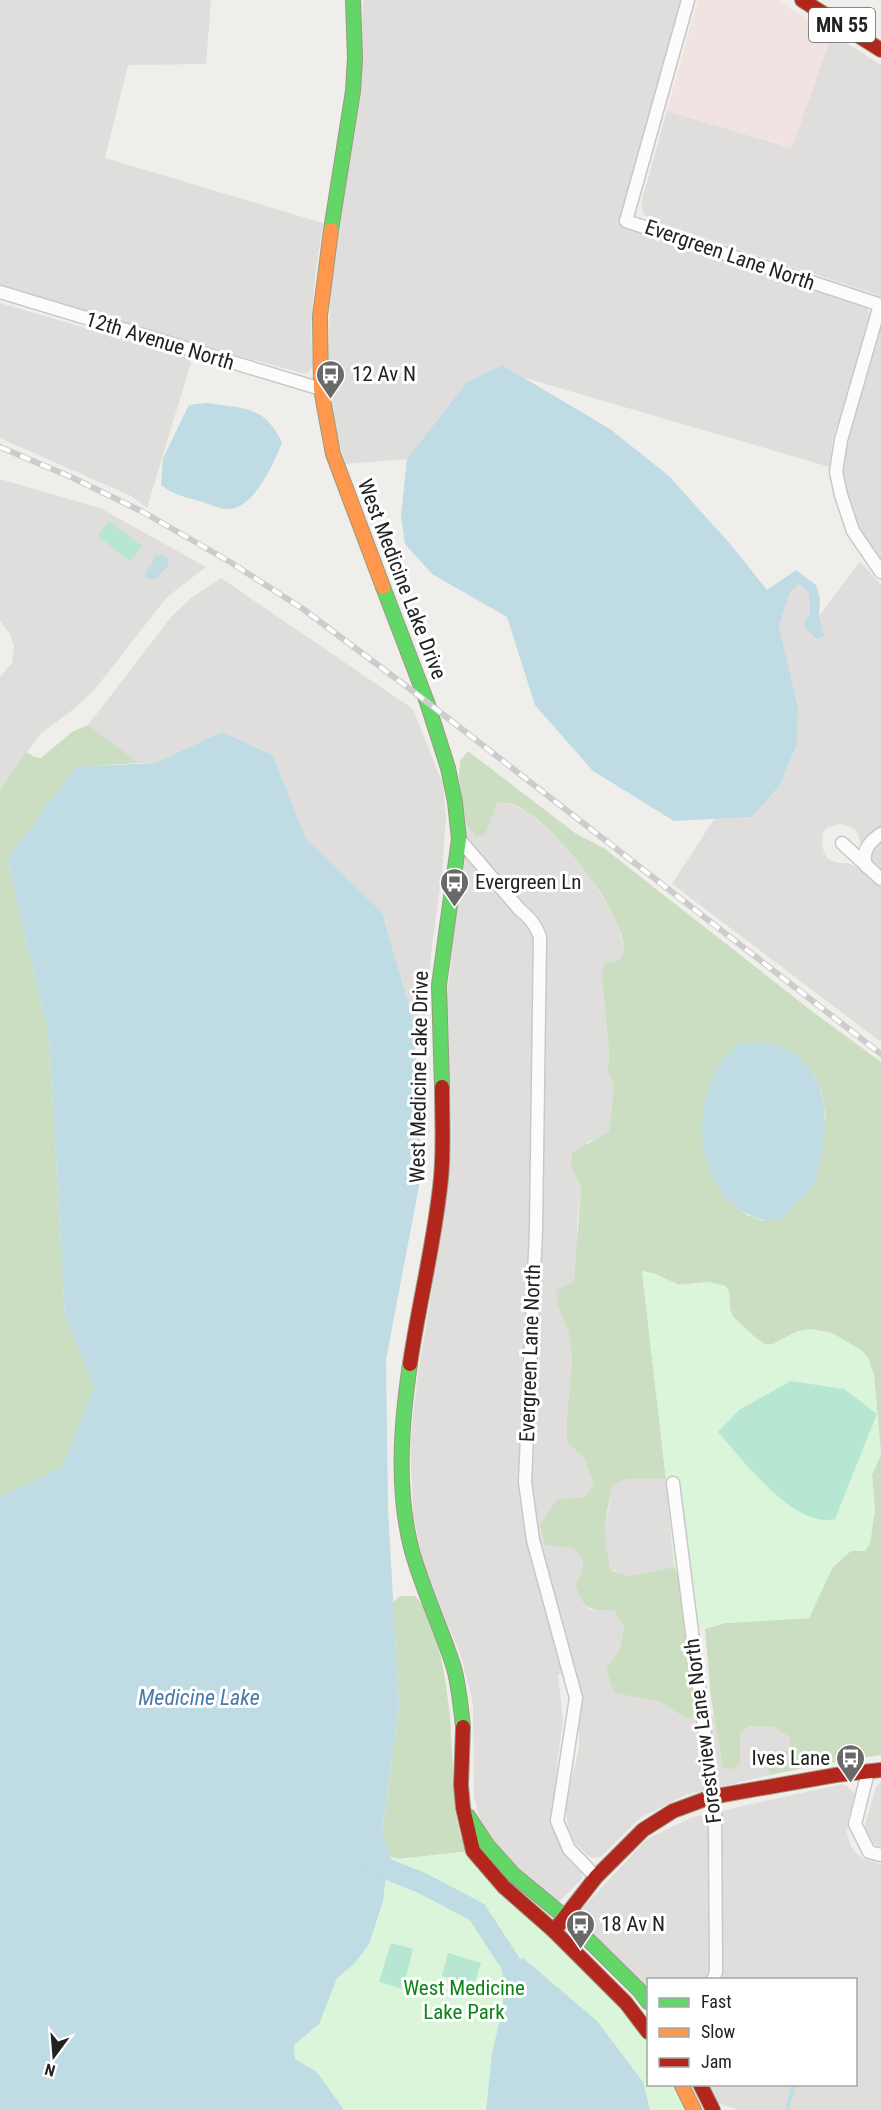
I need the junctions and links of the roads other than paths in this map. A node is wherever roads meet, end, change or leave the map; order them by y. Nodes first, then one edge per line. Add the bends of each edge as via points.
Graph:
1 (352, 0) edge
2 (688, 0) edge
3 (802, 0) edge
4 (881, 50) edge
5 (0, 292) edge
6 (880, 305) edge
7 (321, 389) junction
8 (881, 572) edge
9 (881, 834) edge
10 (459, 839) junction
11 (842, 843) dead end
12 (867, 868) junction
13 (881, 879) edge
14 (673, 1483) dead end
15 (874, 1771) edge
16 (711, 1797) junction
17 (463, 1808) junction
18 (881, 1855) edge
19 (596, 1877) junction
20 (565, 1917) junction
21 (554, 1931) junction
22 (714, 1978) edge
23 (647, 2001) edge
24 (647, 2031) edge
25 (682, 2086) edge
26 (701, 2086) edge
27 (694, 2110) edge
28 (713, 2110) edge

1 - 7 main road, West Medicine Lake Drive via 354,82 320,316
2 - 6 street, Evergreen Lane North via 626,220
3 - 4 main road, MN 55
5 - 7 street, 12th Avenue North
6 - 8 street via 841,440 836,472 853,531
7 - 10 main road, West Medicine Lake Drive via 333,454 448,768
9 - 12 street via 865,851 863,860
10 - 17 main road, West Medicine Lake Drive via 439,985 441,1179 407,1385 402,1471 412,1551 454,1669 461,1701
10 - 19 street, Evergreen Lane North via 529,917 540,937 535,1242 525,1482 533,1540 576,1698 557,1821 569,1849
11 - 12 street
12 - 13 street
14 - 16 street, Forestview Lane North
15 - 16 main road
15 - 18 street via 855,1824 869,1852
16 - 19 main road via 673,1811 643,1830
16 - 22 street, Forestview Lane North via 715,1816
17 - 20 main road, West Medicine Lake Drive via 487,1845 514,1875
17 - 21 main road, West Medicine Lake Drive via 473,1851 504,1887
19 - 20 main road
20 - 21 main road
20 - 23 main road, West Medicine Lake Drive
21 - 24 main road, West Medicine Lake Drive via 626,2003
25 - 27 main road
26 - 28 main road

